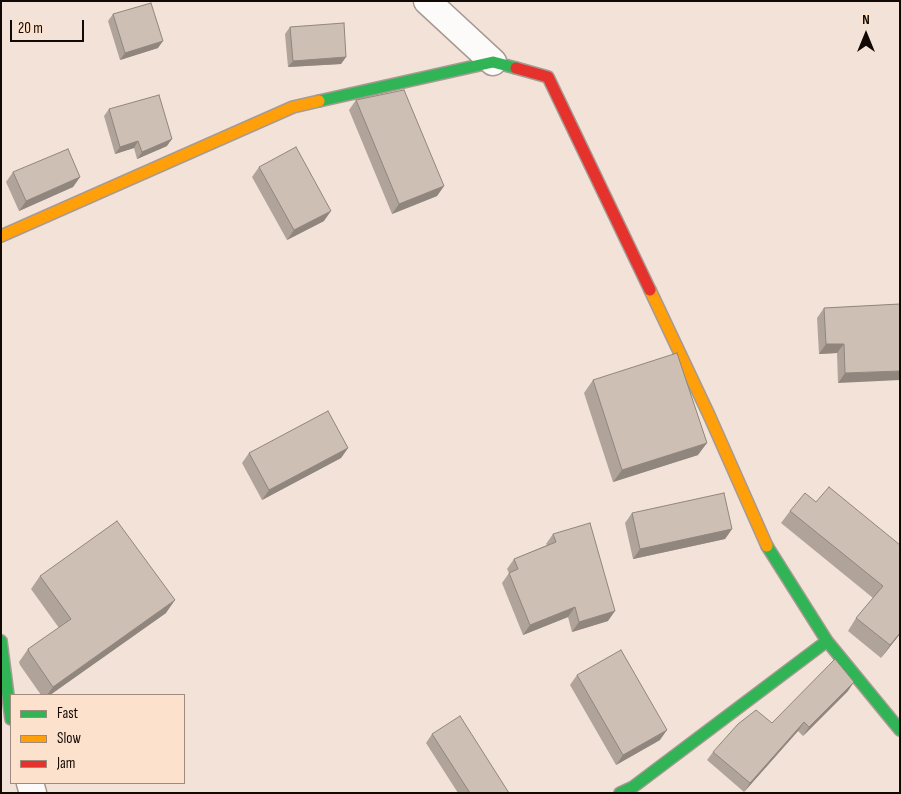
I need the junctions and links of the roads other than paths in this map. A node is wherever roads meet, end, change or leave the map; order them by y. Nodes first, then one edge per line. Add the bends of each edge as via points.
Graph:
1 (427, 1) edge
2 (493, 62) junction
3 (1, 236) edge
4 (1, 641) edge
5 (827, 641) junction
6 (10, 711) edge
7 (900, 730) edge
8 (620, 793) edge

1 - 2 street
2 - 3 street via 294,107
2 - 5 street via 548,77 709,415 765,543
4 - 6 street
5 - 7 street
5 - 8 street via 633,787

